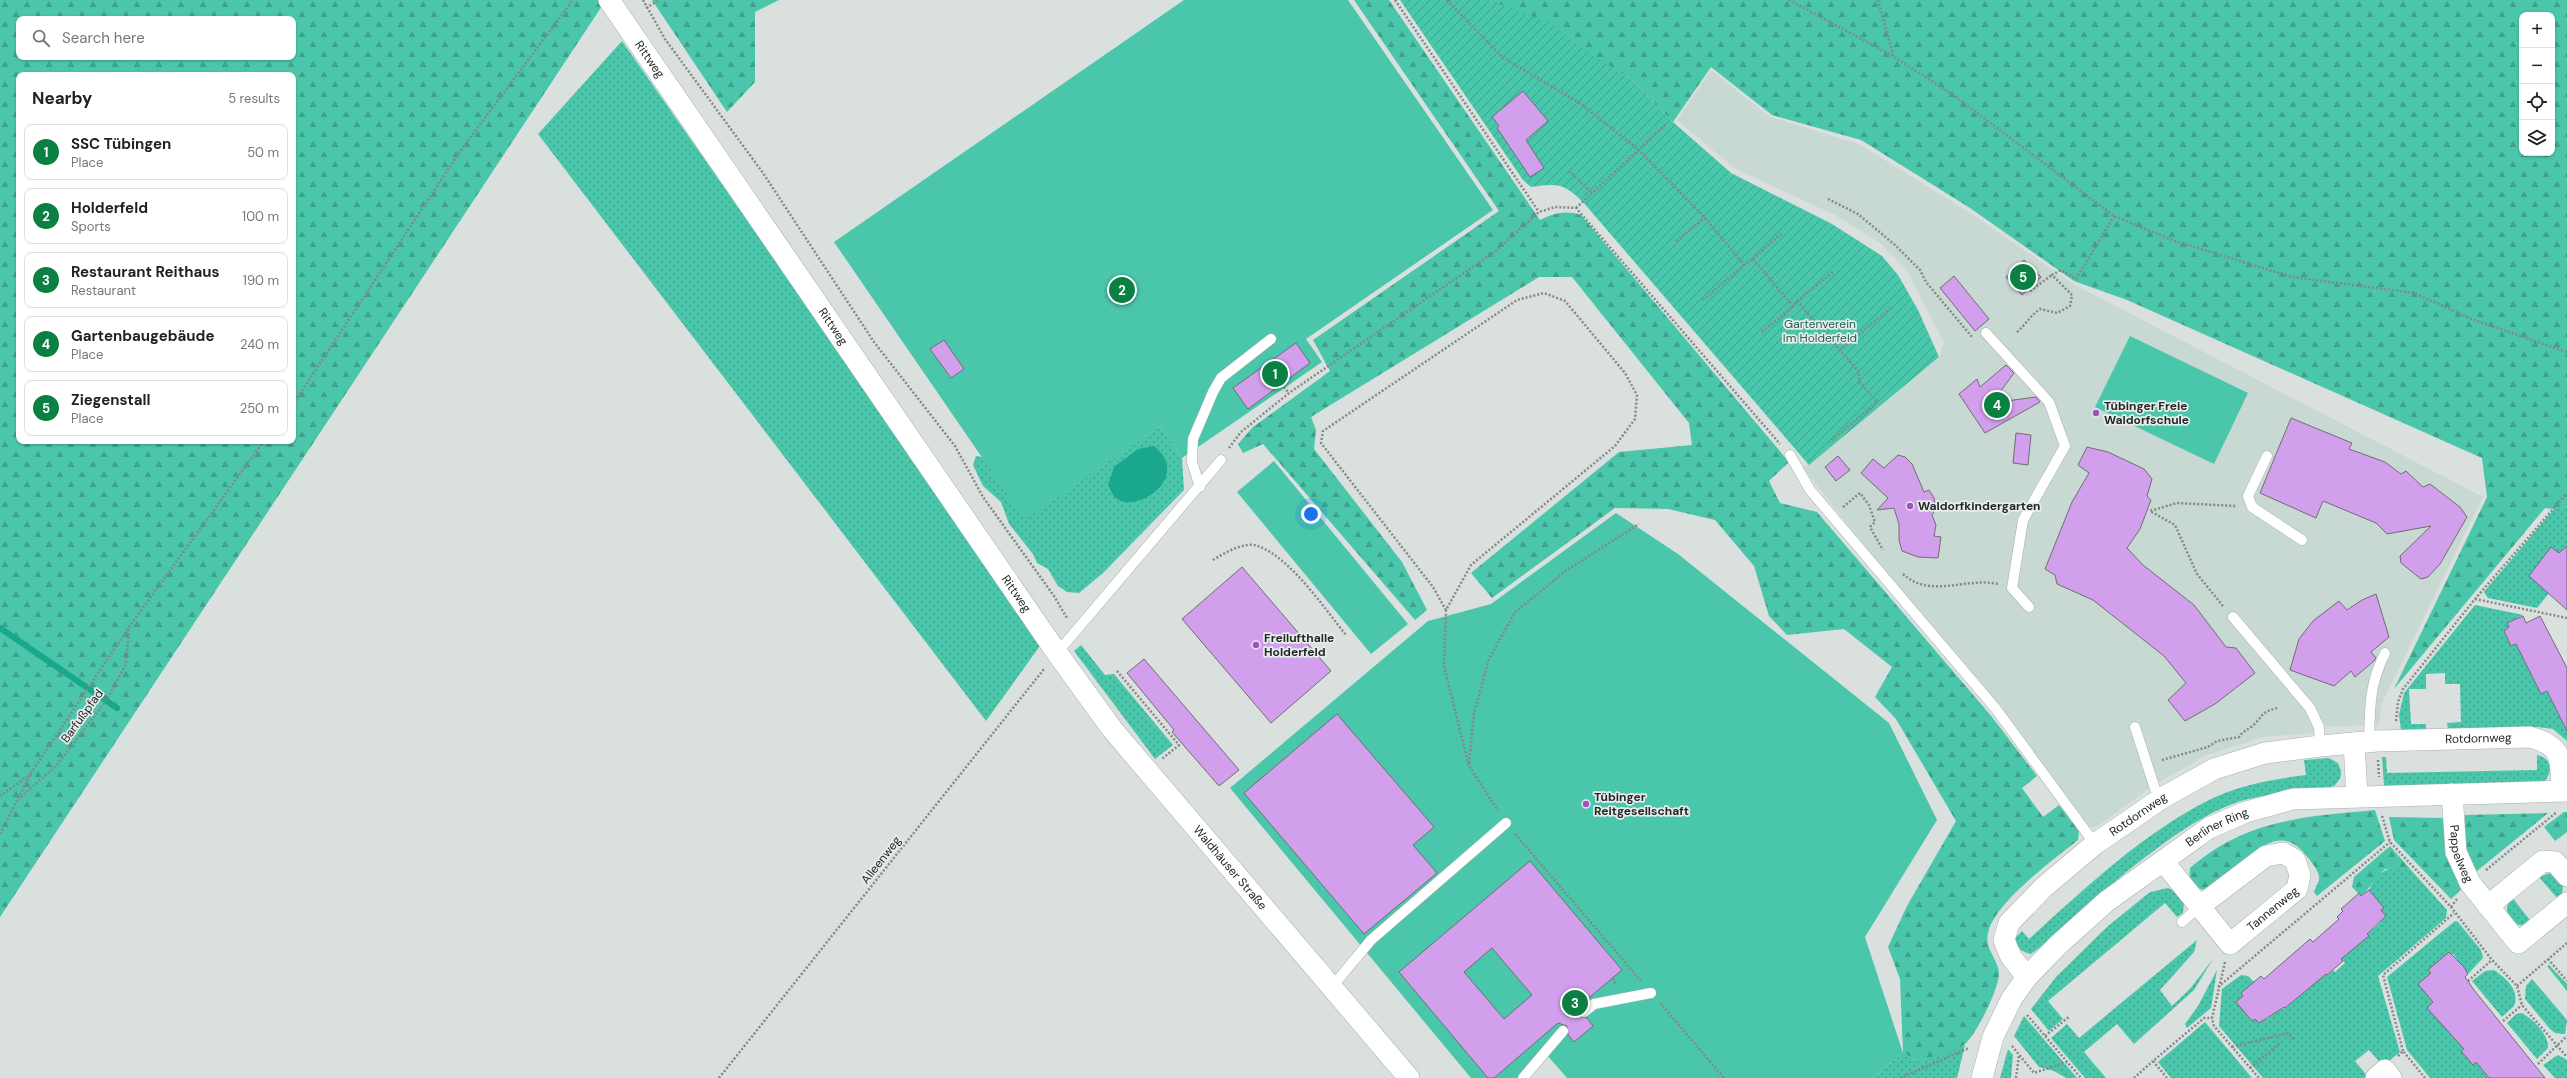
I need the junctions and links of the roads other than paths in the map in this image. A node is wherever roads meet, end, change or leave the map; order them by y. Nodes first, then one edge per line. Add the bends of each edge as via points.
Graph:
1 (609, 0) edge
2 (1986, 333) road end
3 (1271, 339) dead end
4 (1790, 455) road end
5 (2267, 456) dead end
6 (1221, 460) road end
7 (1200, 486) junction
8 (2302, 540) dead end
9 (2029, 607) dead end
10 (2233, 617) road end
11 (1057, 653) junction
12 (2385, 653) dead end
13 (2135, 727) dead end
14 (2374, 742) junction
15 (2320, 746) junction
16 (2564, 791) edge
17 (2452, 794) junction
18 (2357, 796) junction
19 (2162, 798) junction
20 (1506, 823) road end
21 (2095, 844) junction
22 (2163, 861) junction
23 (2567, 876) edge
24 (2567, 903) edge
25 (2200, 906) junction
26 (2488, 906) junction
27 (2182, 922) dead end
28 (2027, 977) junction
29 (1331, 988) junction
30 (1651, 993) road end
31 (1584, 1012) dead end
32 (1563, 1031) dead end
33 (1409, 1078) edge
34 (1524, 1078) edge
35 (1982, 1078) edge
36 (2376, 1078) edge
37 (2391, 1078) edge

1 - 11 street, Rittweg
2 - 9 lane via 2049,402 2065,446 2024,520 2012,588
3 - 7 lane via 1221,378 1213,392 1193,439 1192,462
4 - 21 lane via 1810,490 1996,709
5 - 8 lane via 2248,496 2252,507
6 - 7 lane
7 - 11 lane
10 - 15 lane via 2310,708 2319,727
11 - 29 street, Waldhäuser Straße via 1112,729
12 - 14 lane via 2376,672 2370,696
13 - 19 lane via 2155,789
14 - 15 street, Rotdornweg
14 - 16 street, Rotdornweg via 2530,737 2548,742 2560,754
14 - 18 street
15 - 19 street, Rotdornweg via 2265,753 2214,769
16 - 17 street, Berliner Ring
17 - 18 street, Berliner Ring
17 - 26 street, Pappelweg via 2456,852 2470,883
18 - 22 street, Berliner Ring via 2293,799 2246,812 2208,828
19 - 21 street, Rotdornweg
20 - 29 lane via 1371,940
21 - 28 street, Rotdornweg via 2044,887 2009,923 2004,940 2011,957
22 - 25 street
22 - 28 street, Berliner Ring via 2107,901
23 - 26 street via 2555,862 2543,861
24 - 26 street, Pappelweg via 2518,943
25 - 25 street, Tannenweg via 2266,856 2283,853 2295,860 2300,875 2297,889 2230,944
25 - 27 lane
28 - 35 street, Berliner Ring via 2012,998 1993,1037
29 - 33 street, Waldhäuser Straße
30 - 31 lane via 1594,1004
32 - 34 lane
36 - 37 street via 2385,1070

